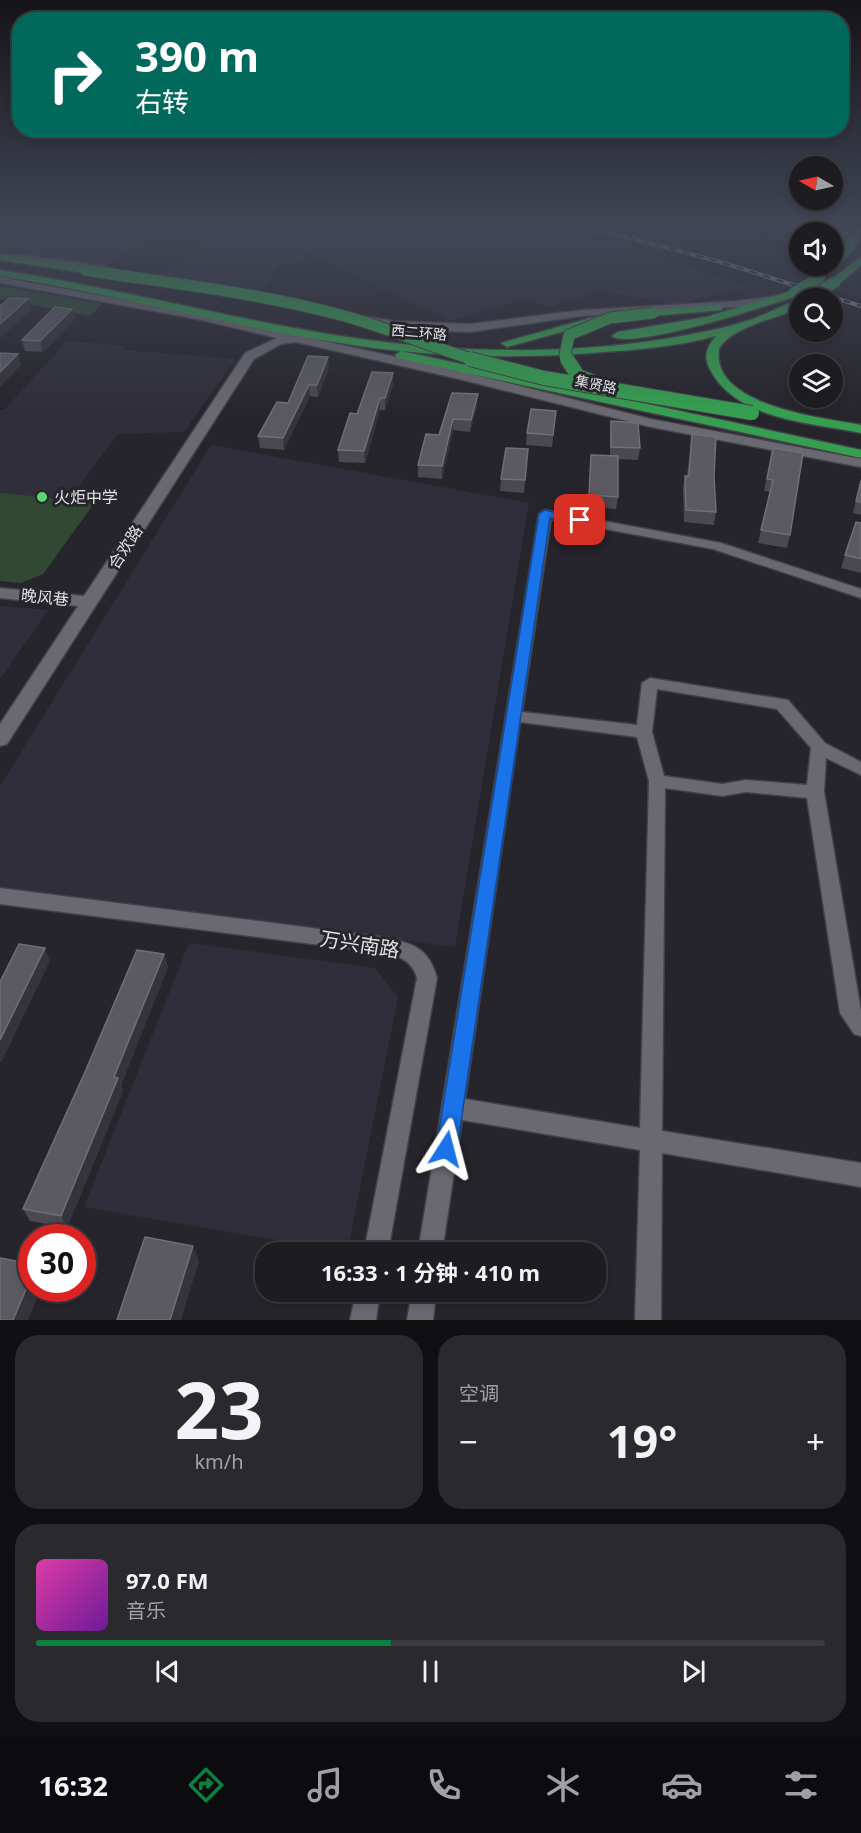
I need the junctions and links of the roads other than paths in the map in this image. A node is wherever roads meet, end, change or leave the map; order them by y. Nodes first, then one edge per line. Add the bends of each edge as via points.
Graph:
1 (45, 289) edge
2 (87, 289) edge
3 (143, 289) edge
4 (191, 289) edge
5 (197, 289) edge
6 (782, 298) junction
7 (789, 298) edge
8 (789, 306) edge
9 (634, 310) junction
10 (228, 324) junction
11 (736, 327) junction
12 (326, 337) junction
13 (300, 339) junction
14 (507, 343) junction
15 (249, 356) junction
16 (414, 364) junction
17 (505, 379) junction
18 (753, 416) junction
19 (861, 429) edge
20 (861, 437) edge
21 (861, 445) edge
22 (861, 454) edge
23 (861, 463) edge
24 (0, 593) edge
25 (861, 594) edge
26 (89, 602) junction
27 (513, 716) junction
28 (644, 732) junction
29 (0, 739) edge
30 (819, 747) junction
31 (861, 769) edge
32 (657, 781) junction
33 (815, 792) junction
34 (0, 896) edge
35 (861, 1027) edge
36 (453, 1108) junction
37 (651, 1140) junction
38 (861, 1175) edge
39 (378, 1242) edge
40 (432, 1242) edge
41 (366, 1302) edge
42 (423, 1302) edge
43 (363, 1320) edge
44 (420, 1320) edge
45 (648, 1320) edge

1 - 10 street
2 - 12 highway, 西二环路
3 - 14 highway, 西二环路 via 382,334
4 - 18 highway, bridge via 336,314 511,370
5 - 9 street via 394,325 470,328
6 - 7 highway, 西二环路
6 - 9 street
6 - 14 highway, 西二环路 via 695,323 633,334
6 - 18 highway, bridge via 739,307 612,316 569,335 565,355 578,376 623,395
8 - 11 highway, 西二环路 via 781,313
9 - 14 highway
10 - 13 street
10 - 15 street via 246,339
11 - 12 highway, 西二环路 via 634,346 554,353 476,352
11 - 19 highway via 716,344 711,358 716,375 732,393 769,409
12 - 17 highway, 集贤路
13 - 15 street via 278,341
13 - 16 street
15 - 26 street, 合欢路
16 - 17 highway
16 - 23 street via 651,423
17 - 22 highway, 集贤路
18 - 20 highway
18 - 21 highway
24 - 26 street, 晚风巷
25 - 27 street via 716,546 545,514
26 - 29 street, 合欢路
27 - 28 street
27 - 36 street
28 - 30 street via 650,683 782,704
28 - 32 street
30 - 31 street
30 - 33 street
32 - 33 street via 722,790 746,786
32 - 37 street
33 - 35 street via 850,1012
34 - 39 street, 万兴南路 via 390,946 423,963 427,978
36 - 37 street
36 - 40 street
37 - 38 street
37 - 45 street
41 - 43 street
42 - 44 street

